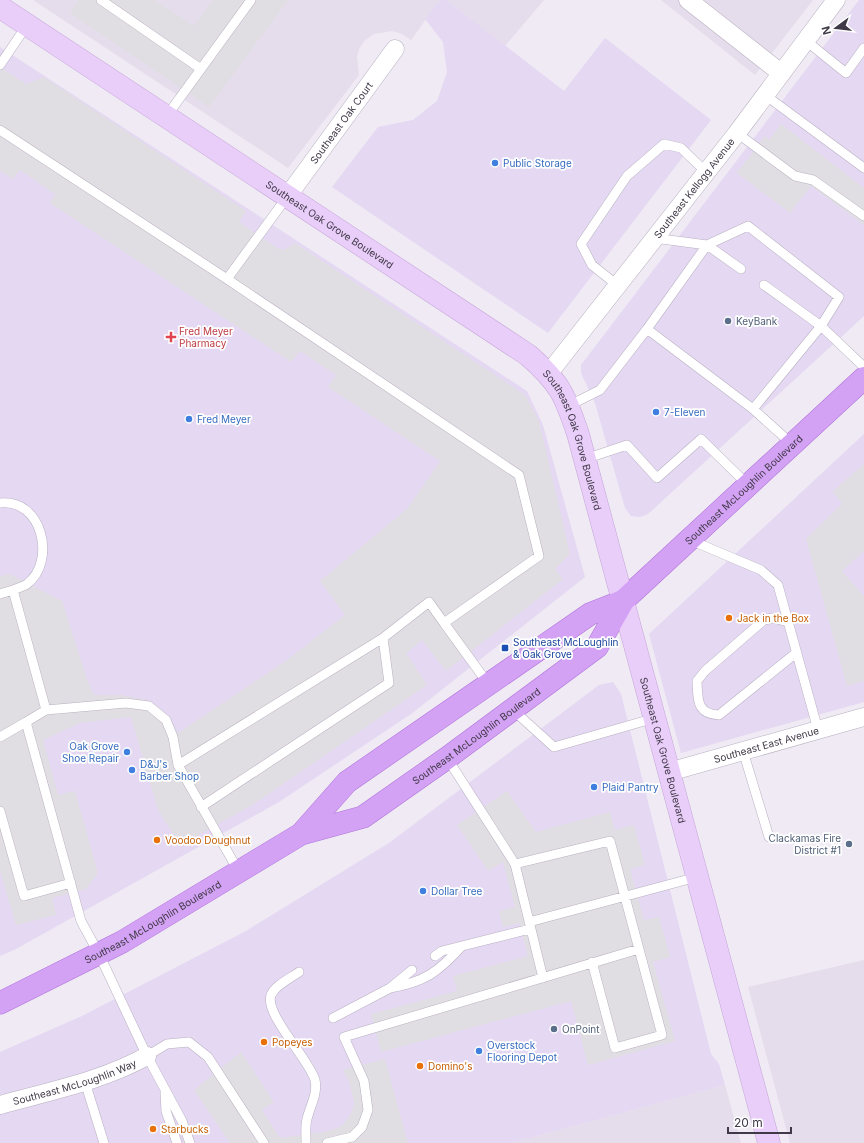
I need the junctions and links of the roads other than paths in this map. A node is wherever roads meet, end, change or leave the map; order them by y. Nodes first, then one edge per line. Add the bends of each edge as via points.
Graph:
1 (101, 0) edge
2 (251, 0) edge
3 (688, 0) edge
4 (836, 0) edge
5 (0, 7) edge
6 (27, 25) junction
7 (805, 40) junction
8 (864, 48) edge
9 (395, 49) dead end
10 (0, 65) edge
11 (200, 69) junction
12 (781, 73) junction
13 (765, 94) junction
14 (166, 117) junction
15 (0, 130) edge
16 (737, 133) junction
17 (864, 168) edge
18 (706, 172) junction
19 (287, 197) junction
20 (864, 216) edge
21 (653, 238) junction
22 (707, 245) junction
23 (741, 269) dead end
24 (227, 279) junction
25 (617, 285) junction
26 (764, 285) dead end
27 (821, 326) junction
28 (647, 329) junction
29 (864, 367) edge
30 (549, 373) junction
31 (864, 378) edge
32 (568, 406) junction
33 (753, 408) junction
34 (793, 445) junction
35 (585, 459) junction
36 (749, 486) junction
37 (0, 503) edge
38 (690, 540) junction
39 (13, 590) junction
40 (0, 594) edge
41 (623, 601) junction
42 (788, 622) junction
43 (444, 623) junction
44 (383, 638) junction
45 (796, 653) junction
46 (489, 685) junction
47 (46, 710) junction
48 (513, 710) junction
49 (864, 717) edge
50 (655, 718) junction
51 (26, 722) junction
52 (818, 730) junction
53 (0, 737) edge
54 (743, 751) junction
55 (447, 758) junction
56 (178, 764) junction
57 (669, 772) junction
58 (201, 807) junction
59 (0, 811) edge
60 (301, 834) junction
61 (769, 837) dead end
62 (515, 864) junction
63 (239, 872) junction
64 (698, 877) junction
65 (71, 883) junction
66 (625, 896) junction
67 (530, 926) junction
68 (461, 947) junction
69 (639, 949) junction
70 (99, 954) junction
71 (435, 956) dead end
72 (592, 962) junction
73 (412, 970) dead end
74 (299, 972) dead end
75 (543, 978) junction
76 (390, 988) junction
77 (0, 1003) edge
78 (333, 1018) dead end
79 (147, 1056) junction
80 (85, 1082) junction
81 (165, 1089) junction
82 (0, 1105) edge
83 (104, 1143) edge
84 (177, 1143) edge
85 (190, 1143) edge
86 (264, 1143) edge
87 (306, 1143) edge
88 (327, 1143) edge
89 (769, 1143) edge

1 - 11 lane
2 - 11 lane
3 - 12 street
4 - 7 street, Southeast Kellogg Avenue
5 - 6 main road, Southeast Oak Grove Boulevard
6 - 10 lane
6 - 14 main road, Southeast Oak Grove Boulevard
7 - 8 lane via 846,72
7 - 12 street, Southeast Kellogg Avenue
9 - 19 street, Southeast Oak Court
11 - 14 lane
12 - 13 street, Southeast Kellogg Avenue
13 - 16 street, Southeast Kellogg Avenue
13 - 17 lane
14 - 19 main road, Southeast Oak Grove Boulevard
15 - 24 lane
16 - 18 street, Southeast Kellogg Avenue
16 - 20 lane via 795,176 813,180
18 - 21 street, Southeast Kellogg Avenue
18 - 25 lane via 681,148 664,144 627,176 581,244 592,266
19 - 24 lane
19 - 30 main road, Southeast Oak Grove Boulevard via 528,355
21 - 22 lane
21 - 25 street, Southeast Kellogg Avenue
22 - 23 lane
22 - 27 lane via 748,226 839,296
22 - 28 lane
24 - 43 lane via 519,475 539,556
25 - 30 street, Southeast Kellogg Avenue
26 - 27 lane
27 - 29 lane
27 - 33 lane
28 - 32 lane via 600,390
28 - 33 lane
30 - 32 main road, Southeast Oak Grove Boulevard
31 - 34 main road, Southeast McLoughlin Boulevard
32 - 35 main road, Southeast Oak Grove Boulevard
33 - 34 lane
34 - 36 main road, Southeast McLoughlin Boulevard
35 - 36 lane via 627,445 657,478 700,439
35 - 41 main road, Southeast Oak Grove Boulevard
36 - 38 main road, Southeast McLoughlin Boulevard
37 - 39 lane via 11,502 26,508 37,523 43,542 41,562 35,576 26,585
38 - 41 main road, Southeast McLoughlin Boulevard
38 - 42 lane via 761,570 778,585
39 - 40 lane
39 - 47 lane
41 - 46 main road, Southeast McLoughlin Boulevard via 590,614
41 - 48 main road, Southeast McLoughlin Boulevard via 597,647
41 - 50 main road, Southeast Oak Grove Boulevard
42 - 45 lane
42 - 45 lane via 773,618 764,620 706,671 697,681 698,698 702,709 708,715 718,715
43 - 44 lane via 429,602
43 - 46 lane
44 - 56 lane
44 - 58 lane via 389,683
45 - 52 lane
46 - 60 main road, Southeast McLoughlin Boulevard via 347,782
47 - 51 lane
47 - 56 lane via 126,703 149,706 166,720 173,737
48 - 50 lane via 554,747
48 - 55 main road, Southeast McLoughlin Boulevard
49 - 52 street, Southeast East Avenue
50 - 57 main road, Southeast Oak Grove Boulevard
51 - 53 lane
51 - 65 lane
52 - 54 street, Southeast East Avenue
54 - 57 street, Southeast East Avenue
54 - 61 lane
55 - 60 main road, Southeast McLoughlin Boulevard via 363,817
55 - 62 lane
56 - 58 lane
57 - 64 main road, Southeast Oak Grove Boulevard
58 - 63 lane
59 - 65 lane via 24,896
60 - 63 main road, Southeast McLoughlin Boulevard
62 - 66 lane via 610,840
62 - 67 lane
63 - 70 main road, Southeast McLoughlin Boulevard
64 - 66 lane
64 - 89 main road, Southeast Oak Grove Boulevard
65 - 70 lane via 81,921
66 - 67 lane
66 - 69 lane
67 - 68 lane
67 - 75 lane
68 - 71 lane
68 - 76 lane via 442,967 412,984
69 - 72 lane
69 - 72 lane via 662,1035 615,1048
70 - 77 main road, Southeast McLoughlin Boulevard
70 - 79 lane
72 - 75 lane
73 - 76 lane
74 - 87 lane via 271,995 271,1006 276,1019 315,1080 315,1096 306,1120
75 - 88 lane via 344,1037 364,1081 368,1110 362,1127 352,1137
76 - 78 lane
79 - 80 street, Southeast McLoughlin Way via 127,1068
79 - 81 lane
79 - 86 lane via 168,1044 189,1042 208,1057
80 - 82 street, Southeast McLoughlin Way
80 - 83 lane
81 - 84 lane via 166,1111
81 - 85 lane

